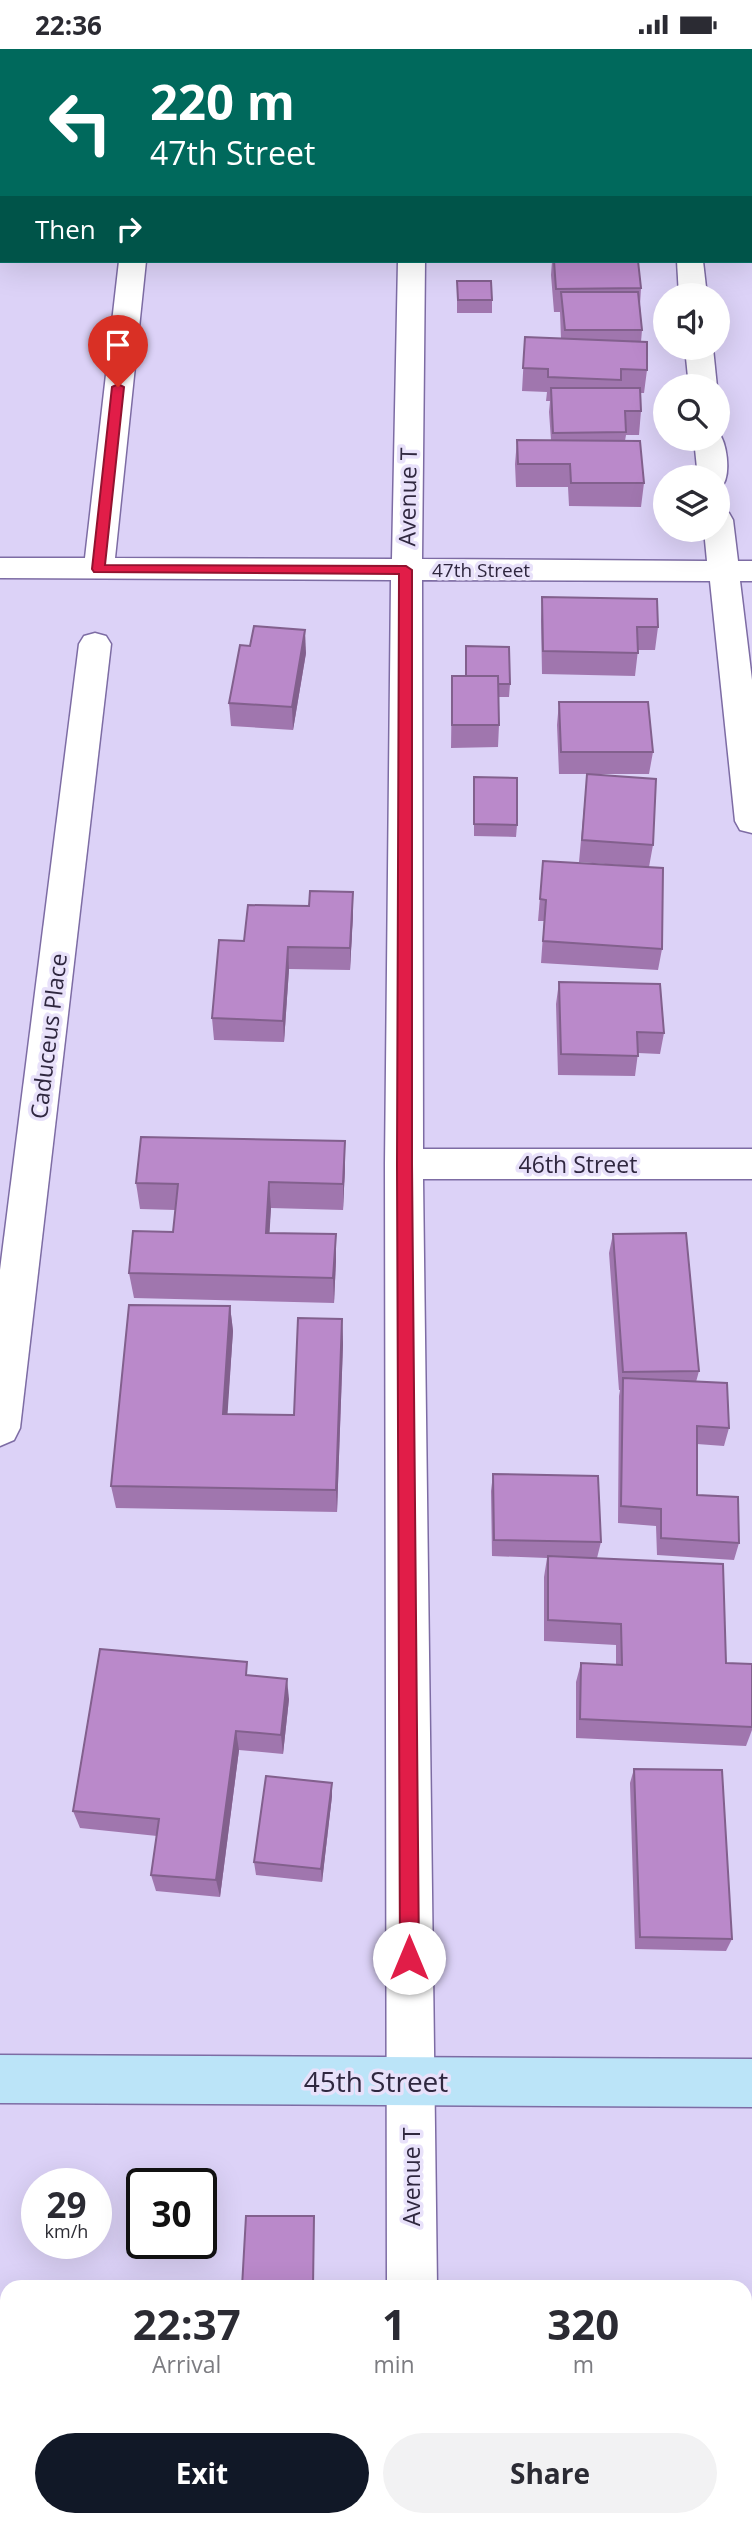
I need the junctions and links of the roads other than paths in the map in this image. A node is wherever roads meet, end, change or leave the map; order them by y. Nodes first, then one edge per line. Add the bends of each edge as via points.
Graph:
1 (132, 263) edge
2 (412, 263) edge
3 (690, 263) edge
4 (693, 283) edge
5 (727, 542) edge
6 (0, 568) edge
7 (99, 569) junction
8 (406, 570) junction
9 (738, 571) edge
10 (95, 644) dead end
11 (752, 821) edge
12 (404, 1164) junction
13 (752, 1164) edge
14 (0, 1427) edge
15 (0, 2079) edge
16 (410, 2081) junction
17 (752, 2083) edge
18 (412, 2280) edge

1 - 7 street
2 - 8 street, Avenue T
3 - 4 street
5 - 9 street
6 - 7 street, 47th Street
7 - 8 street, 47th Street
8 - 9 street, 47th Street
8 - 12 street, Avenue T
9 - 11 street
10 - 14 street, Caduceus Place
12 - 13 street, 46th Street
12 - 16 street, Avenue T
15 - 16 main road, 45th Street
16 - 17 main road, 45th Street
16 - 18 street, Avenue T

